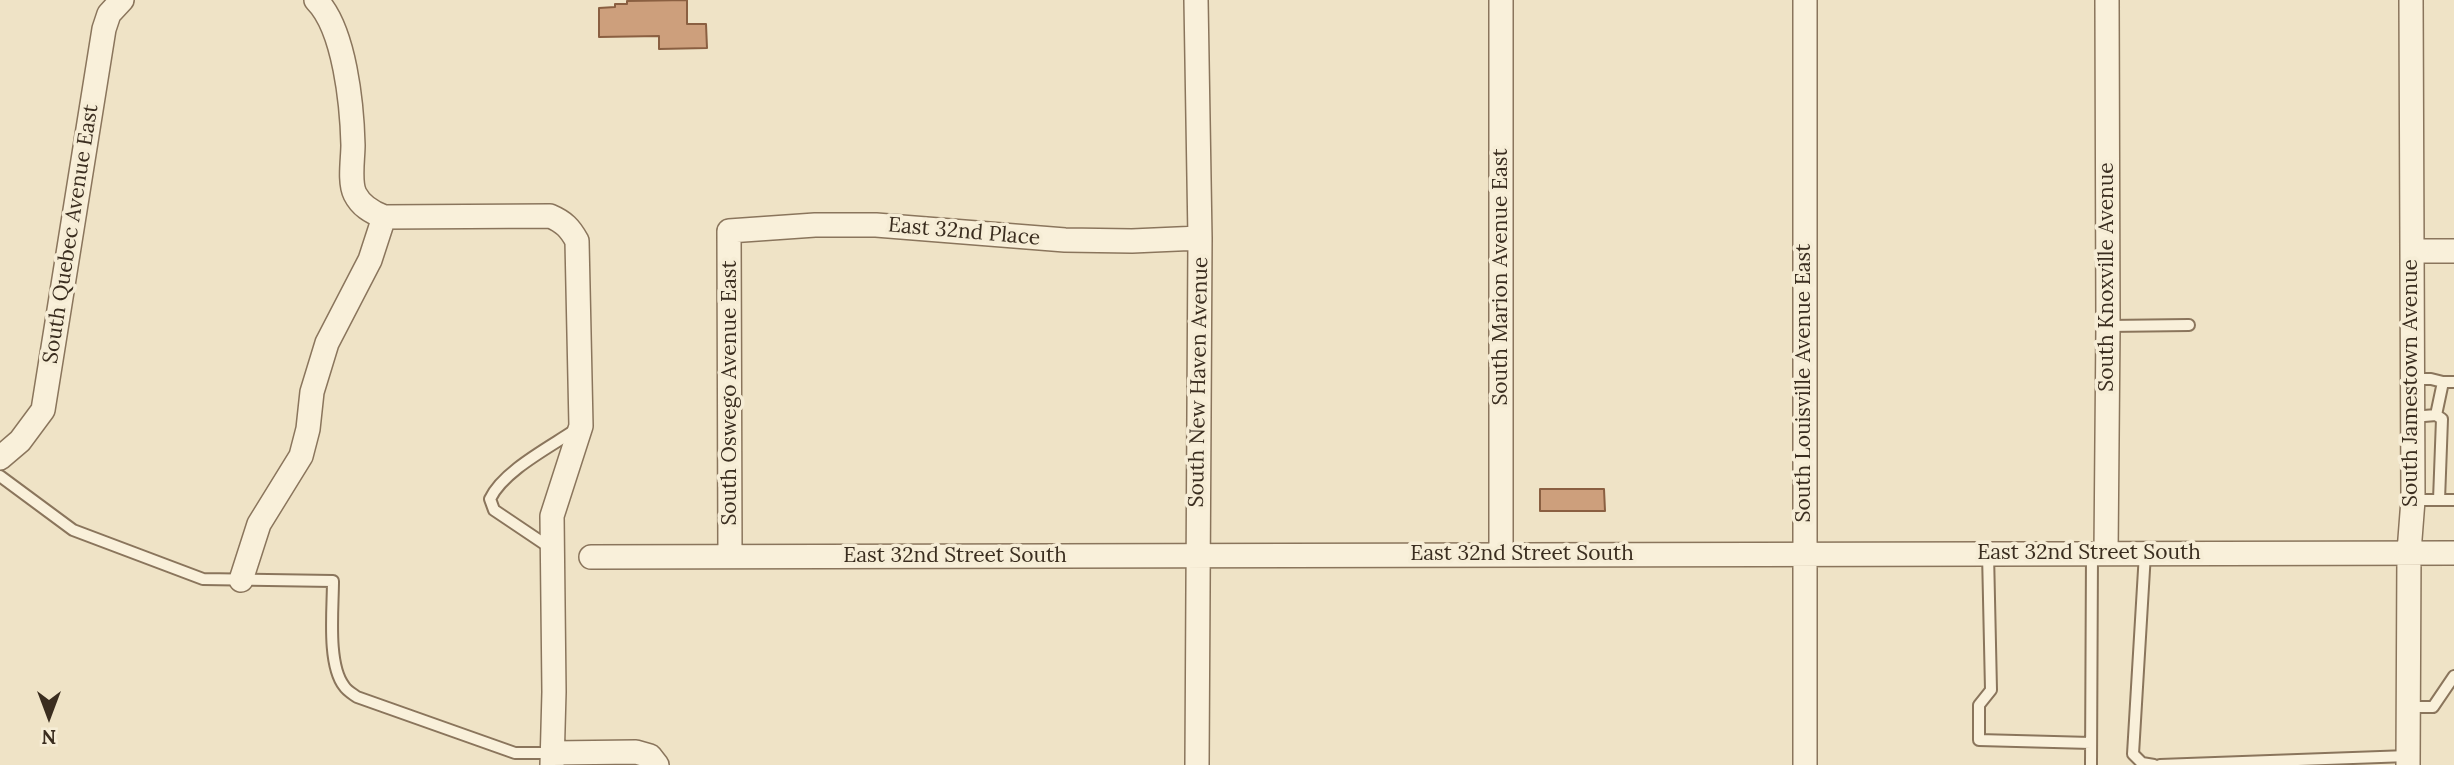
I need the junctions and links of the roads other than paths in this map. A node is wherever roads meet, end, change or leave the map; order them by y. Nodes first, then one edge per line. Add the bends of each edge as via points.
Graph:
1 (122, 0) edge
2 (316, 0) edge
3 (1196, 0) edge
4 (1502, 0) edge
5 (1805, 0) edge
6 (2107, 0) edge
7 (2411, 0) edge
8 (384, 217) junction
9 (729, 231) joint
10 (1200, 238) junction
11 (2412, 251) junction
12 (2454, 251) edge
13 (2189, 325) dead end
14 (2108, 326) junction
15 (2412, 379) junction
16 (2448, 382) edge
17 (2436, 415) junction
18 (2412, 417) junction
19 (580, 426) junction
20 (1, 474) edge
21 (2413, 500) junction
22 (2439, 500) junction
23 (2454, 500) edge
24 (552, 549) junction
25 (2409, 552) junction
26 (1804, 553) junction
27 (1988, 553) junction
28 (2099, 553) junction
29 (2146, 553) junction
30 (2454, 553) edge
31 (1502, 554) junction
32 (730, 556) junction
33 (591, 557) dead end
34 (1197, 557) junction
35 (241, 580) junction
36 (2454, 676) edge
37 (2408, 707) junction
38 (2091, 743) junction
39 (552, 759) edge
40 (607, 759) edge
41 (2408, 761) edge
42 (657, 765) edge
43 (1198, 765) edge
44 (1805, 765) edge
45 (2091, 765) edge
46 (2154, 765) edge
47 (2161, 765) edge

1 - 20 street, South Quebec Avenue East via 109,14 104,29 43,410
2 - 8 street via 337,37 347,81 353,191 372,213
3 - 10 street, South New Haven Avenue
4 - 31 street, South Marion Avenue East
5 - 26 street, South Louisville Avenue East
6 - 14 street, South Knoxville Avenue
7 - 11 street, South Jamestown Avenue
8 - 19 street via 538,214 563,221 577,241 579,257
8 - 35 street via 370,260 327,343 312,392 301,456 259,524
9 - 10 street, East 32nd Place via 876,225 1065,240
9 - 32 street, South Oswego Avenue East
10 - 34 street, South New Haven Avenue
11 - 12 street
11 - 15 street, South Jamestown Avenue
13 - 14 lane
14 - 28 street, South Knoxville Avenue
15 - 16 lane
15 - 18 street, South Jamestown Avenue
16 - 17 lane
17 - 18 lane
17 - 22 lane via 2442,419
18 - 21 street, South Jamestown Avenue
19 - 24 street via 552,516
19 - 24 lane via 506,478 491,499 494,510
20 - 35 lane via 73,530 202,579
21 - 22 lane
21 - 25 street, South Jamestown Avenue
22 - 23 lane
24 - 39 street
25 - 29 street, East 32nd Street South
25 - 30 street, East 32nd Street South
25 - 37 street, South Jamestown Avenue
26 - 27 street, East 32nd Street South
26 - 31 street, East 32nd Street South
26 - 44 street, South Louisville Avenue East
27 - 28 street, East 32nd Street South
27 - 38 lane via 1991,690 1979,705 1979,740
28 - 29 street, East 32nd Street South
28 - 38 lane
29 - 46 lane via 2133,754 2142,763
31 - 34 street, East 32nd Street South
32 - 33 street, East 32nd Street South
32 - 34 street, East 32nd Street South
34 - 43 street, South New Haven Avenue
35 - 39 lane via 332,581 334,656 345,688 357,697 515,754
36 - 37 lane via 2433,707
37 - 41 street, South Jamestown Avenue
38 - 45 lane
39 - 40 street
40 - 42 street via 636,752
41 - 47 lane

